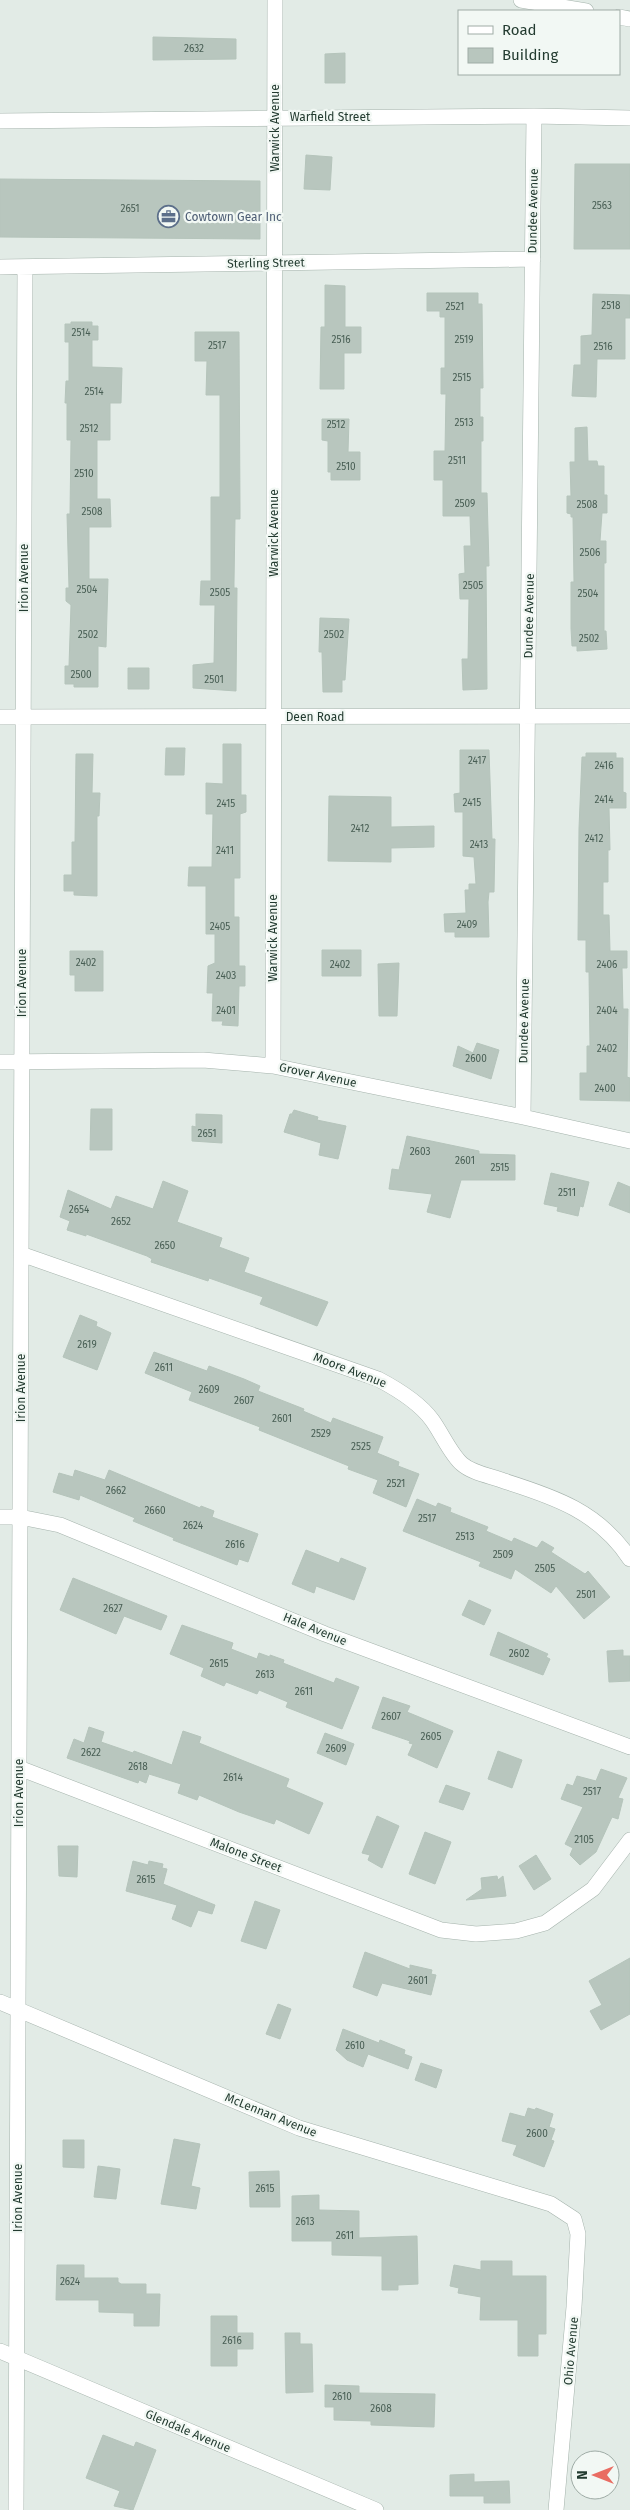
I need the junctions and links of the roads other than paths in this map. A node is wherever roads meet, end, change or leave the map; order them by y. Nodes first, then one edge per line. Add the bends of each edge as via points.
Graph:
1 (276, 0) edge
2 (521, 0) edge
3 (580, 10) edge
4 (534, 116) junction
5 (275, 117) junction
6 (630, 118) edge
7 (0, 121) edge
8 (533, 259) junction
9 (275, 263) junction
10 (0, 266) edge
11 (25, 267) junction
12 (528, 716) junction
13 (630, 716) edge
14 (0, 717) edge
15 (23, 717) junction
16 (274, 717) junction
17 (0, 1062) edge
18 (22, 1062) junction
19 (272, 1066) junction
20 (523, 1116) junction
21 (630, 1141) edge
22 (21, 1254) junction
23 (0, 1517) edge
24 (20, 1517) junction
25 (630, 1559) edge
26 (630, 1748) edge
27 (19, 1768) junction
28 (630, 1840) edge
29 (0, 2002) edge
30 (18, 2009) junction
31 (552, 2204) joint
32 (0, 2351) edge
33 (17, 2358) junction
34 (16, 2510) edge
35 (376, 2510) edge
36 (556, 2510) edge

1 - 5 street, Warwick Avenue
2 - 3 street
4 - 5 street, Warfield Street
4 - 6 street, Warfield Street
4 - 8 street, Dundee Avenue
5 - 7 street, Warfield Street
5 - 9 street, Warwick Avenue
8 - 9 street, Sterling Street
8 - 12 street, Dundee Avenue
9 - 11 street, Sterling Street
9 - 16 street, Warwick Avenue
10 - 11 street, Sterling Street
11 - 15 street, Irion Avenue
12 - 13 street, Deen Road
12 - 16 street, Deen Road
12 - 20 street, Dundee Avenue
14 - 15 street, Deen Road
15 - 16 street, Deen Road
15 - 18 street, Irion Avenue
16 - 19 street, Warwick Avenue
17 - 18 street, Grover Avenue
18 - 19 street, Grover Avenue via 203,1060
18 - 22 street, Irion Avenue
19 - 20 street, Grover Avenue
20 - 21 street, Grover Avenue
22 - 24 street, Irion Avenue
22 - 25 street, Moore Avenue via 378,1379 400,1391 430,1418 462,1464 556,1497 585,1514
23 - 24 street, Hale Avenue
24 - 26 street, Hale Avenue via 60,1525 99,1539 325,1634
24 - 27 street, Irion Avenue
27 - 28 street, Malone Street via 441,1930 476,1934 516,1932 545,1923 593,1889
27 - 30 street, Irion Avenue
29 - 30 street, McLennan Avenue
30 - 31 street, McLennan Avenue via 299,2128
30 - 33 street, Irion Avenue
31 - 36 street, Ohio Avenue via 574,2219 578,2234
32 - 33 street, Glendale Avenue
33 - 34 street, Irion Avenue
33 - 35 street, Glendale Avenue

